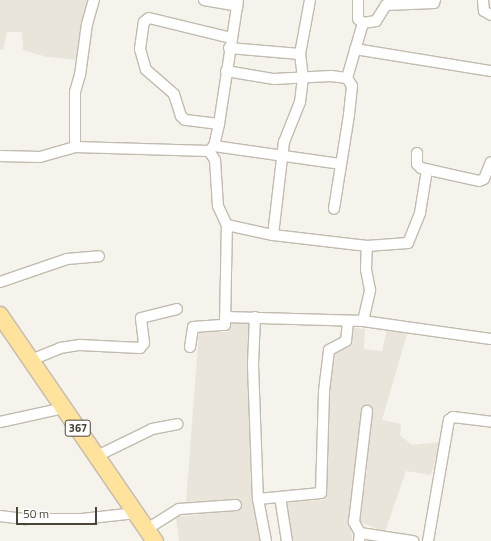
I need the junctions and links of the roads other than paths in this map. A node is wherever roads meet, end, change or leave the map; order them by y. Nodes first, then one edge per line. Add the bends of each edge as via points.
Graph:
1 (94, 0) edge
2 (204, 0) edge
3 (310, 0) edge
4 (358, 0) edge
5 (435, 0) edge
6 (483, 0) edge
7 (237, 3) edge
8 (491, 15) edge
9 (363, 23) junction
10 (231, 38) junction
11 (229, 48) junction
12 (355, 49) junction
13 (300, 54) junction
14 (226, 71) junction
15 (491, 71) edge
16 (303, 78) junction
17 (347, 78) junction
18 (218, 124) junction
19 (74, 147) junction
20 (212, 148) junction
21 (417, 153) dead end
22 (0, 156) edge
23 (282, 157) junction
24 (491, 162) edge
25 (340, 164) junction
26 (426, 170) junction
27 (334, 209) dead end
28 (227, 225) junction
29 (273, 235) junction
30 (367, 246) junction
31 (99, 256) dead end
32 (0, 282) edge
33 (177, 309) dead end
34 (225, 316) junction
35 (1, 317) edge
36 (254, 317) junction
37 (348, 321) junction
38 (363, 322) junction
39 (491, 339) edge
40 (190, 347) dead end
41 (31, 360) junction
42 (64, 408) junction
43 (367, 411) dead end
44 (0, 422) edge
45 (491, 422) edge
46 (178, 424) dead end
47 (97, 456) junction
48 (280, 497) junction
49 (258, 499) junction
50 (236, 505) dead end
51 (136, 513) junction
52 (0, 516) edge
53 (151, 535) edge
54 (359, 537) edge
55 (266, 541) edge
56 (287, 541) edge
57 (413, 541) edge
58 (428, 541) edge

1 - 19 street via 74,96
2 - 7 street
3 - 13 street
4 - 9 street via 358,19
5 - 9 street via 434,3 386,5 376,21
6 - 8 street via 484,12
7 - 10 street
9 - 12 street
10 - 11 street
10 - 18 street via 149,18 144,22 140,48 146,70 174,94 181,116 186,120
11 - 13 street
11 - 14 street
12 - 15 street
12 - 17 street
13 - 16 street
14 - 16 street via 274,79
14 - 18 street
16 - 17 street
16 - 23 street via 300,102 284,142
17 - 25 street via 352,86 350,115
18 - 20 street
19 - 20 street
19 - 22 street via 40,157
20 - 23 street
20 - 28 street via 218,206
21 - 26 street via 417,164
23 - 25 street
23 - 29 street
24 - 26 street via 484,179 479,180
25 - 27 street
26 - 30 street via 420,213 408,243
28 - 29 street
28 - 34 street
29 - 30 street
30 - 38 street via 366,270 370,290
31 - 32 street via 67,259
33 - 41 street via 141,318 144,343 140,348 80,345 60,348
34 - 36 street
34 - 40 street via 225,325 222,327 193,327
35 - 41 main road, 367
36 - 37 street
36 - 49 street via 253,365
37 - 38 street
37 - 48 street via 346,341 329,350 324,391 321,493
38 - 39 street
41 - 42 main road, 367
42 - 44 street
42 - 47 main road, 367
43 - 54 street via 354,522
45 - 58 street via 453,417 449,420
46 - 47 street via 152,429
47 - 51 main road, 367
48 - 49 street
48 - 56 street
49 - 55 street
50 - 53 street via 179,509
51 - 52 street via 82,519 26,519
51 - 53 main road, 367
54 - 57 street

